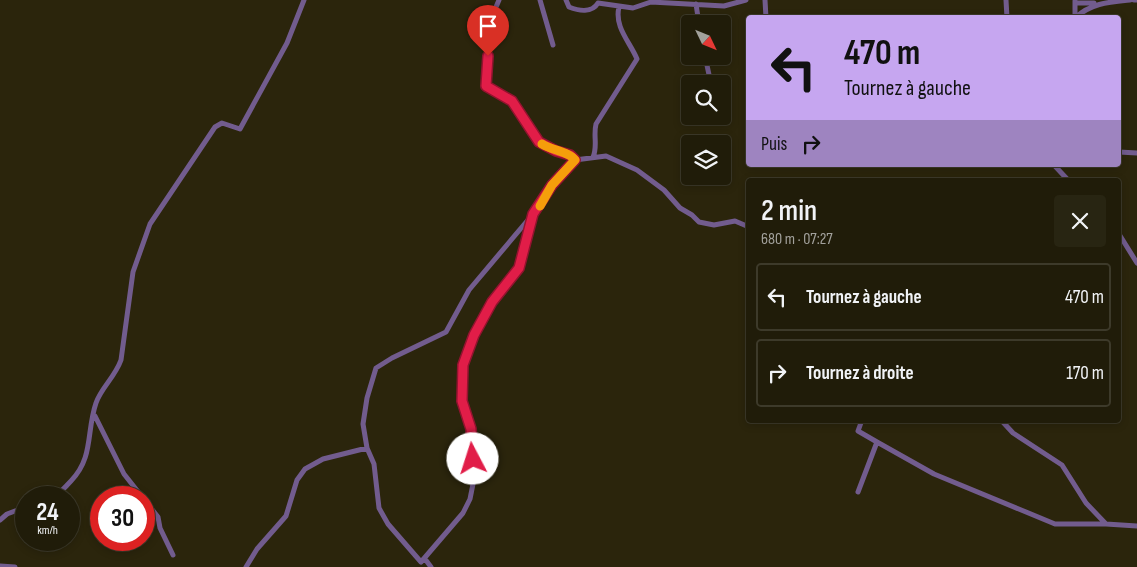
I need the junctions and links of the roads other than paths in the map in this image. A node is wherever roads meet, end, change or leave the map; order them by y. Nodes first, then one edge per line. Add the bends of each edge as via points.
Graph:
1 (304, 0) edge
2 (499, 0) edge
3 (540, 0) edge
4 (566, 0) edge
5 (746, 0) edge
6 (765, 0) edge
7 (1006, 0) edge
8 (1130, 0) edge
9 (652, 1) edge
10 (596, 2) edge
11 (1076, 2) edge
12 (1099, 3) junction
13 (696, 4) junction
14 (619, 7) junction
15 (698, 15) edge
16 (766, 15) edge
17 (1007, 15) edge
18 (1075, 15) edge
19 (1078, 15) edge
20 (553, 45) dead end
21 (1121, 152) edge
22 (1137, 152) edge
23 (593, 157) junction
24 (575, 160) junction
25 (1056, 167) edge
26 (1066, 178) edge
27 (533, 214) junction
28 (746, 226) edge
29 (1121, 237) edge
30 (1137, 263) edge
31 (95, 416) junction
32 (861, 423) edge
33 (1003, 423) edge
34 (877, 442) junction
35 (367, 448) junction
36 (66, 486) edge
37 (858, 492) dead end
38 (15, 511) edge
39 (0, 520) edge
40 (1106, 524) junction
41 (1137, 526) edge
42 (172, 555) dead end
43 (425, 560) junction
44 (0, 566) edge
45 (15, 567) edge
46 (246, 567) edge
47 (431, 567) edge

1 - 31 street via 287,43 240,128 222,123 215,127 150,224 133,272 121,360 118,370 97,400
2 - 24 street via 488,42 486,86 512,101 539,142
3 - 20 street
4 - 10 street via 570,7 587,10 595,7
5 - 13 street via 724,6
6 - 16 street
7 - 17 street
8 - 12 street
9 - 13 street
9 - 14 street via 641,7
10 - 14 street
11 - 12 street
11 - 18 street
12 - 19 street
13 - 15 street
14 - 23 street via 618,24 637,59 596,124 593,134 597,149
21 - 22 street
23 - 24 street
23 - 28 street via 606,156 638,170 699,222 714,225 735,221
24 - 27 street via 552,185
25 - 26 street
27 - 35 street via 469,290 446,332 376,368 364,414
27 - 43 street via 519,268 492,302 474,335 463,365 462,401 471,429 474,474 471,493 463,513
29 - 30 street
31 - 36 street via 89,432 85,464
31 - 42 street via 124,474 158,517
32 - 34 street via 858,431
33 - 40 street via 1012,433 1062,465 1086,503
34 - 37 street
34 - 40 street via 934,474 1055,524
35 - 43 street via 374,464 379,508 388,524 421,562
35 - 46 street via 323,459 305,469 297,480 286,516
38 - 39 street
40 - 41 street
43 - 47 street
44 - 45 street

